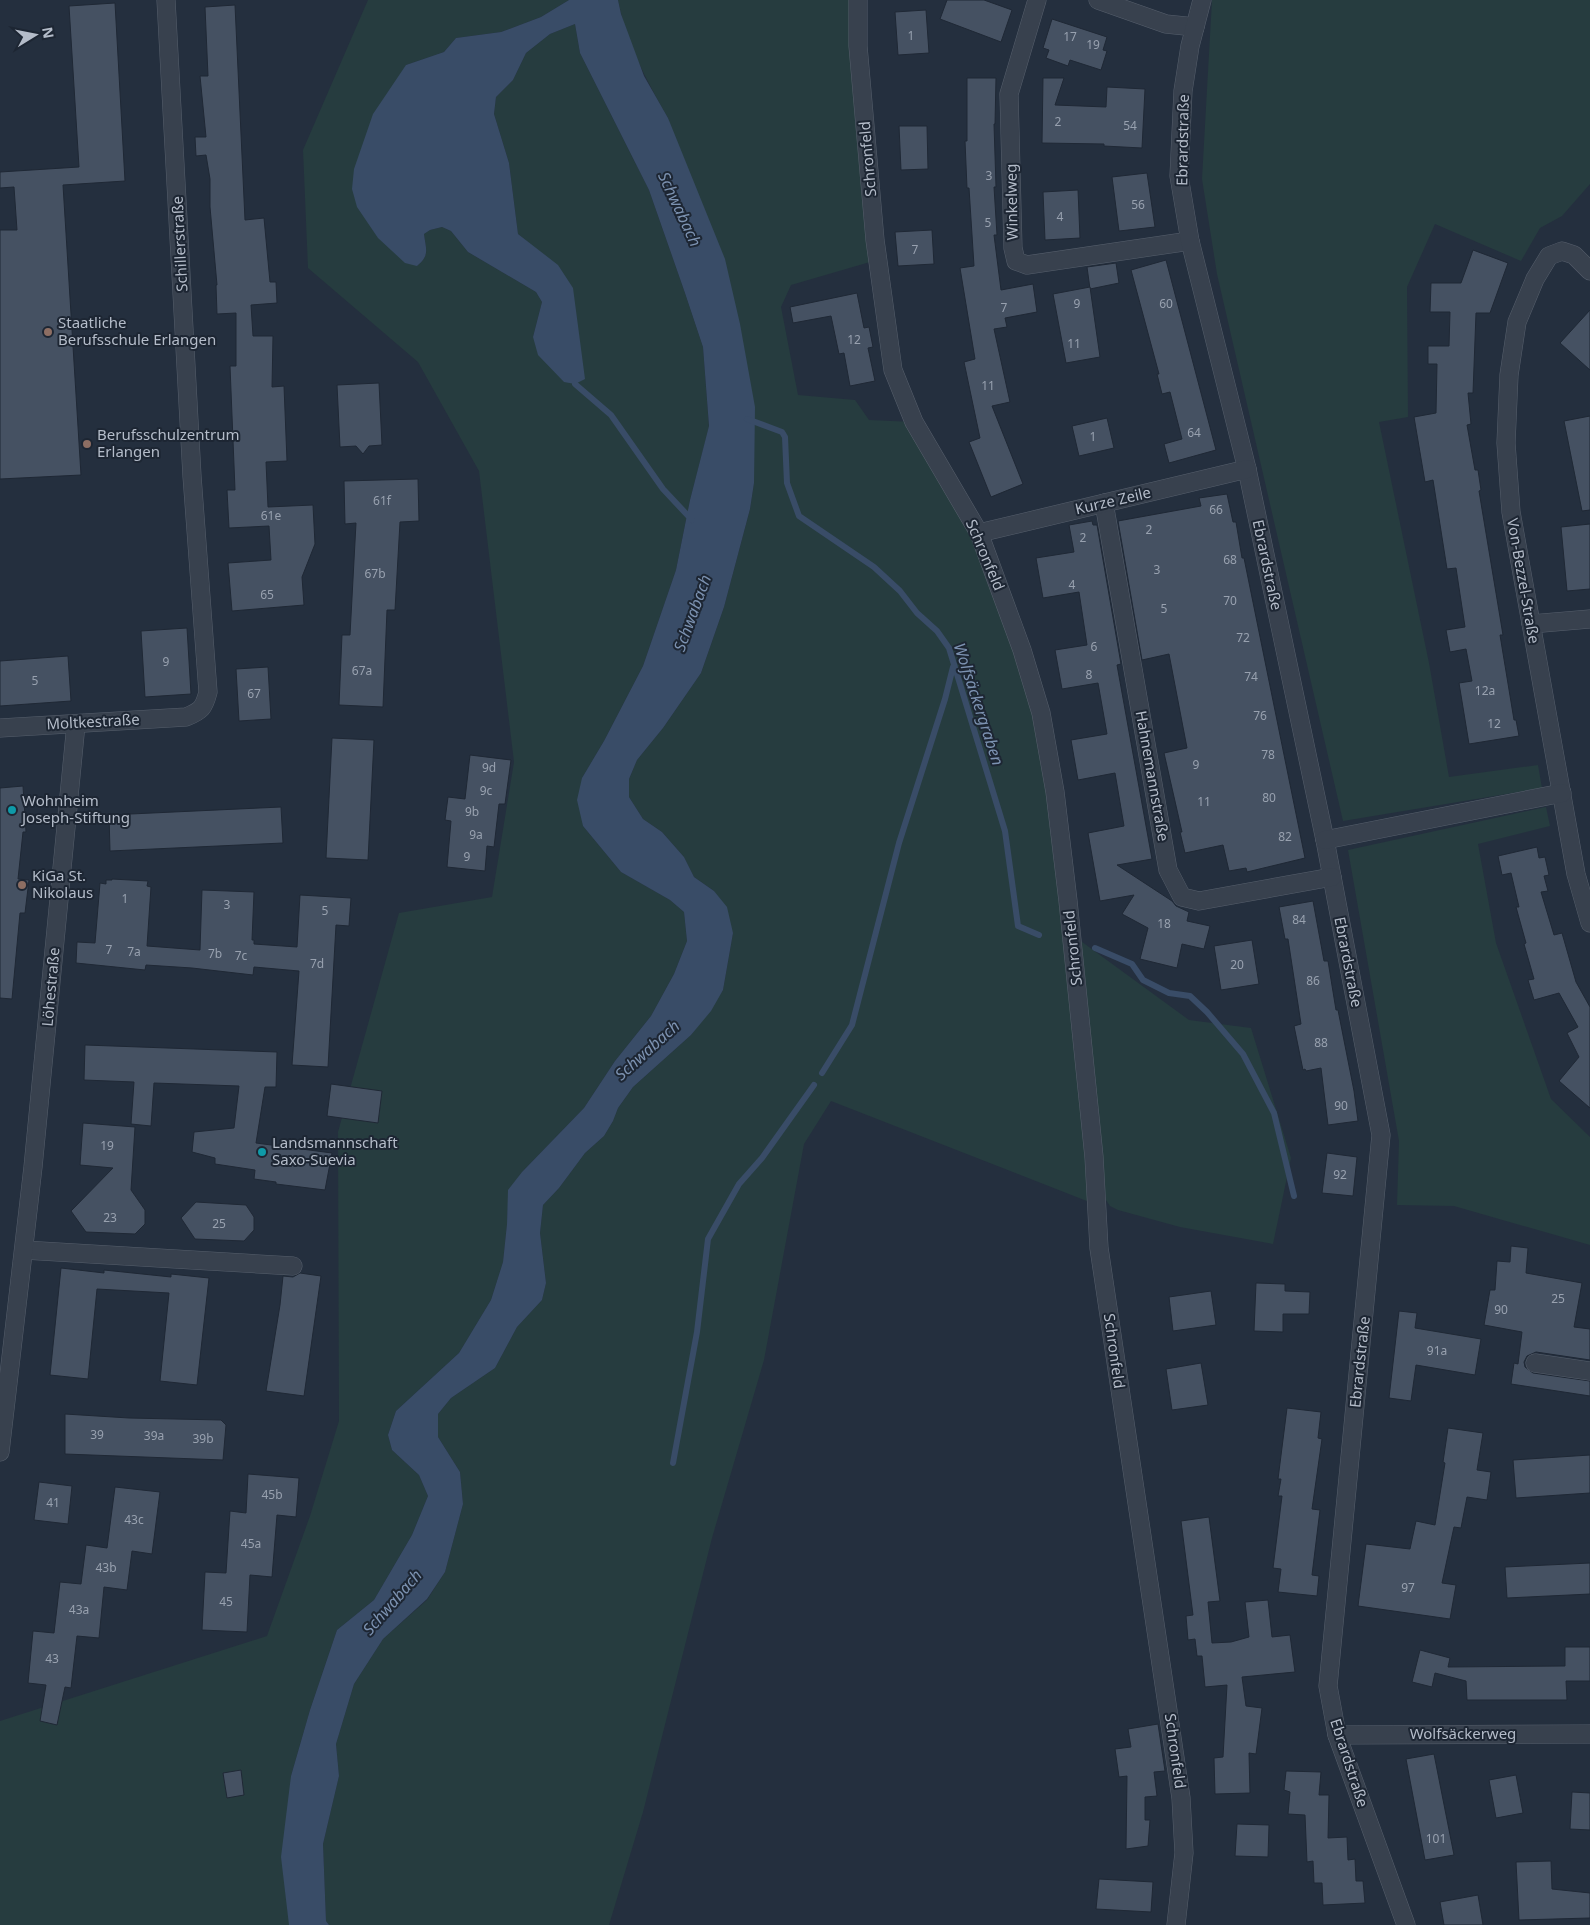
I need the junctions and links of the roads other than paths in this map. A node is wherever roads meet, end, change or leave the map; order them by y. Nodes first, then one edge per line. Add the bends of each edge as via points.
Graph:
1 (166, 0) edge
2 (858, 0) edge
3 (1037, 0) edge
4 (1098, 0) edge
5 (1202, 0) edge
6 (1195, 27) junction
7 (1190, 240) junction
8 (1590, 270) edge
9 (1247, 469) junction
10 (1104, 503) junction
11 (979, 533) junction
12 (1590, 620) edge
13 (1531, 624) junction
14 (186, 717) joint
15 (76, 724) junction
16 (0, 728) edge
17 (1562, 793) junction
18 (1325, 840) junction
19 (1332, 877) junction
20 (1590, 923) edge
21 (24, 1250) junction
22 (293, 1266) dead end
23 (6, 1352) edge
24 (1535, 1363) dead end
25 (1590, 1371) edge
26 (0, 1452) edge
27 (1590, 1734) edge
28 (1337, 1735) junction
29 (1176, 1925) edge
30 (1406, 1925) edge

1 - 14 street, Schillerstraße via 192,476 208,692 200,712
2 - 11 street, Schronfeld via 858,46 875,240 893,370 914,422
3 - 7 street, Winkelweg via 1009,94 1016,261 1027,265
4 - 6 street via 1166,24
5 - 6 street, Ebrardstraße
6 - 7 street, Ebrardstraße via 1182,91 1179,176
7 - 9 street, Ebrardstraße
8 - 13 street, Von-Bezzel-Straße via 1574,255 1562,251 1549,256 1535,279 1517,322 1509,375 1506,443 1511,512
9 - 10 street, Kurze Zeile
9 - 18 street, Ebrardstraße
10 - 11 street, Kurze Zeile
10 - 19 street, Hahnemannstraße via 1168,870 1182,897 1200,901
11 - 29 street, Schronfeld via 1022,650 1041,713 1055,792 1094,1157 1099,1248 1181,1798 1184,1853
12 - 13 street
13 - 17 street, Von-Bezzel-Straße
14 - 15 street, Moltkestraße
15 - 16 street, Moltkestraße
15 - 21 street, Löhestraße
17 - 18 street
17 - 20 street, Von-Bezzel-Straße via 1576,874
18 - 19 street, Ebrardstraße
19 - 28 street, Ebrardstraße via 1381,1135 1328,1686
21 - 22 street
21 - 23 street, Löhestraße
23 - 26 street, Löhestraße
24 - 25 street
27 - 28 street, Wolfsäckerweg
28 - 30 street, Ebrardstraße

